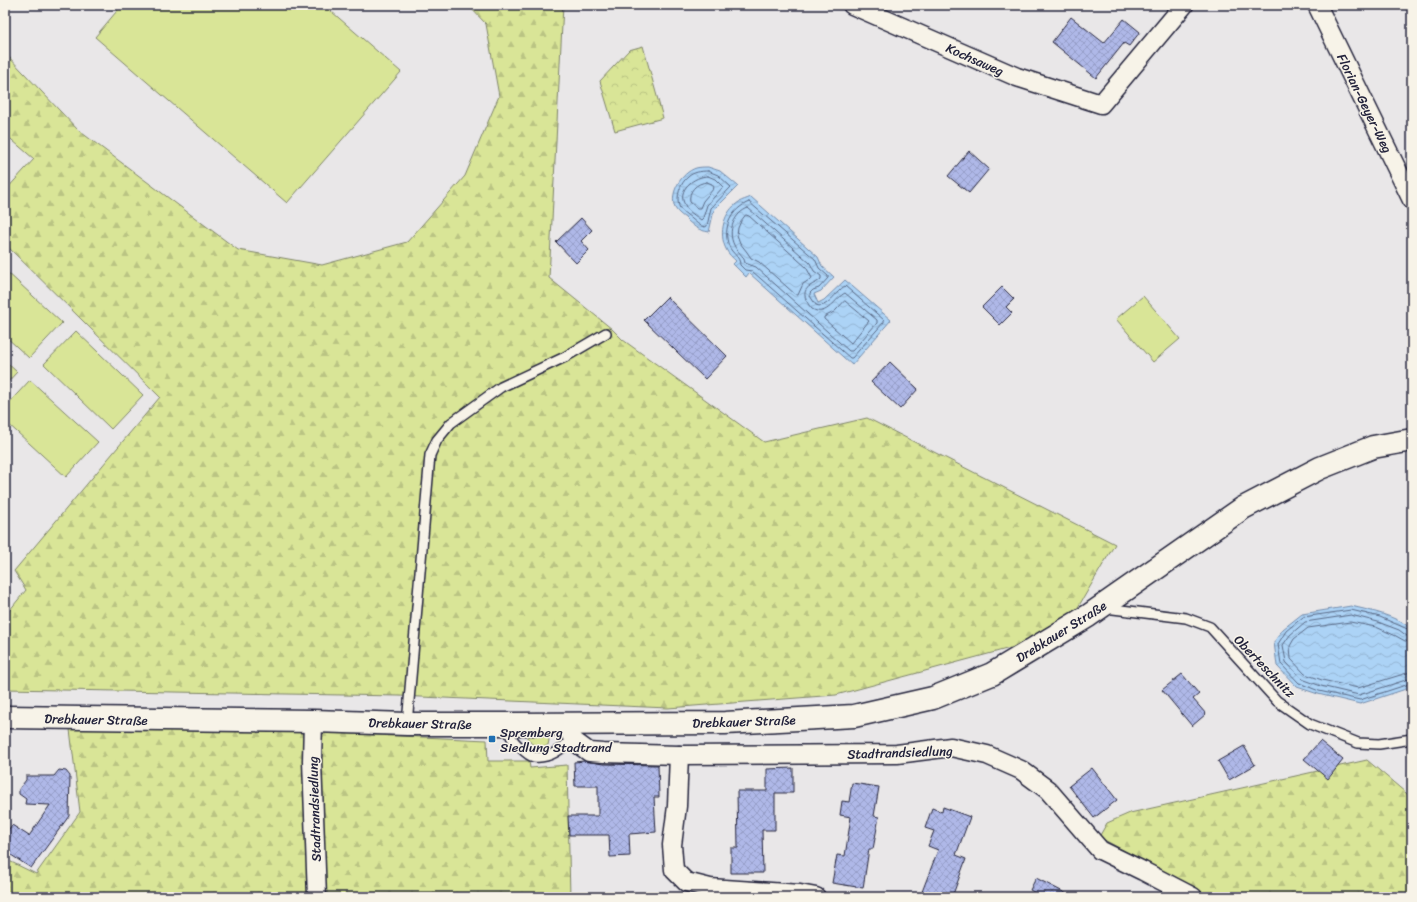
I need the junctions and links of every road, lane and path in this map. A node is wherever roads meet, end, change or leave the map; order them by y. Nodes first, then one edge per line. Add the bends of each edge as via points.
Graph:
1 (852, 5) edge
2 (1184, 5) edge
3 (1317, 5) edge
4 (1412, 200) edge
5 (606, 333) dead end
6 (1412, 440) edge
7 (1100, 608) junction
8 (5, 717) edge
9 (313, 721) junction
10 (407, 724) junction
11 (509, 724) junction
12 (571, 731) junction
13 (1412, 739) edge
14 (679, 755) junction
15 (317, 897) edge
16 (816, 897) edge
17 (1193, 897) edge

1 - 2 street, Kochsaweg via 1017,77 1101,104
3 - 4 street, Florian-Geyer-Weg
5 - 10 lane via 565,357 501,387 451,424 437,440 430,455
6 - 7 street, Drebkauer Straße via 1373,447 1320,468 1243,508
7 - 12 street, Drebkauer Straße via 992,674 933,698 854,716
7 - 13 lane, Oberteschnitz via 1186,618 1210,627 1277,701 1310,724 1358,743 1379,744
8 - 9 street, Drebkauer Straße
9 - 10 street, Drebkauer Straße
9 - 15 street, Stadtrandsiedlung
10 - 11 street, Drebkauer Straße
11 - 12 street, Drebkauer Straße
11 - 12 lane via 513,742 534,757 555,753 562,748
12 - 14 street, Stadtrandsiedlung via 580,747 589,752
14 - 16 street via 672,845 674,870 686,882 710,888
14 - 17 street, Stadtrandsiedlung via 897,754 951,747 987,755 1021,770 1048,790 1100,850

